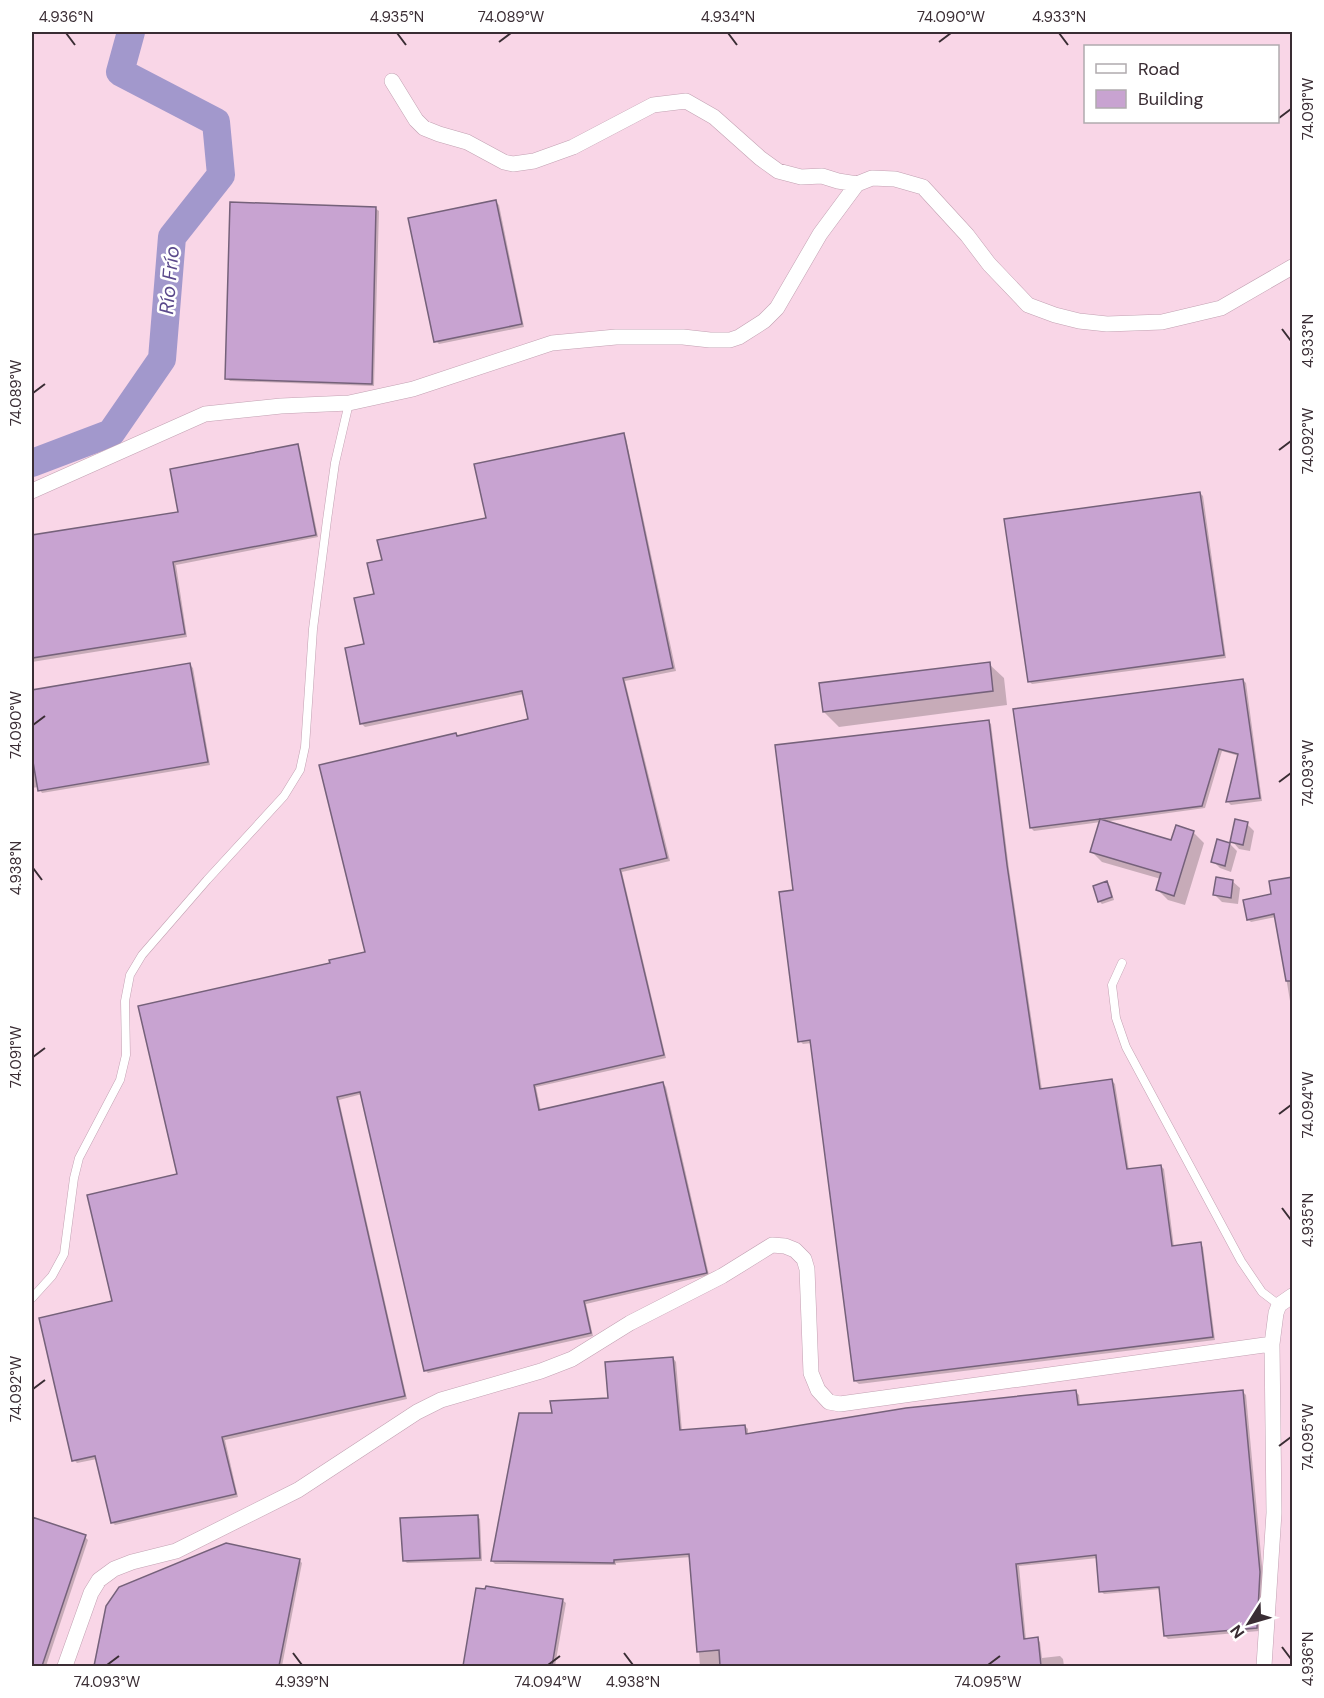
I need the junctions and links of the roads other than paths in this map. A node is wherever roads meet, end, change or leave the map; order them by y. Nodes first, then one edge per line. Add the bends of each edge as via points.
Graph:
1 (392, 81) dead end
2 (857, 184) junction
3 (1293, 267) edge
4 (349, 403) junction
5 (32, 491) edge
6 (1122, 963) dead end
7 (1293, 1296) edge
8 (32, 1298) edge
9 (1279, 1305) junction
10 (1272, 1344) junction
11 (65, 1666) edge
12 (1264, 1666) edge

1 - 2 street via 424,128 467,142 513,164 573,147 653,105 686,101 714,117 778,171
2 - 3 street via 882,178 923,187 988,264 1028,304 1079,321 1162,322 1221,308
2 - 4 street via 820,234 777,308 739,337 616,337 552,343 413,388
4 - 5 street via 205,414
4 - 8 lane via 327,520 300,770 284,795 142,955 130,975 125,1002 126,1055 120,1080 79,1158 64,1254 52,1276
6 - 9 lane via 1112,985 1116,1018 1126,1047 1241,1261 1262,1292
7 - 9 street
9 - 10 street
10 - 11 street via 840,1404 829,1402 818,1390 812,1373 804,1259 795,1250 772,1245 572,1359 441,1400 298,1490 176,1551 114,1569 91,1593
10 - 12 street via 1274,1513

